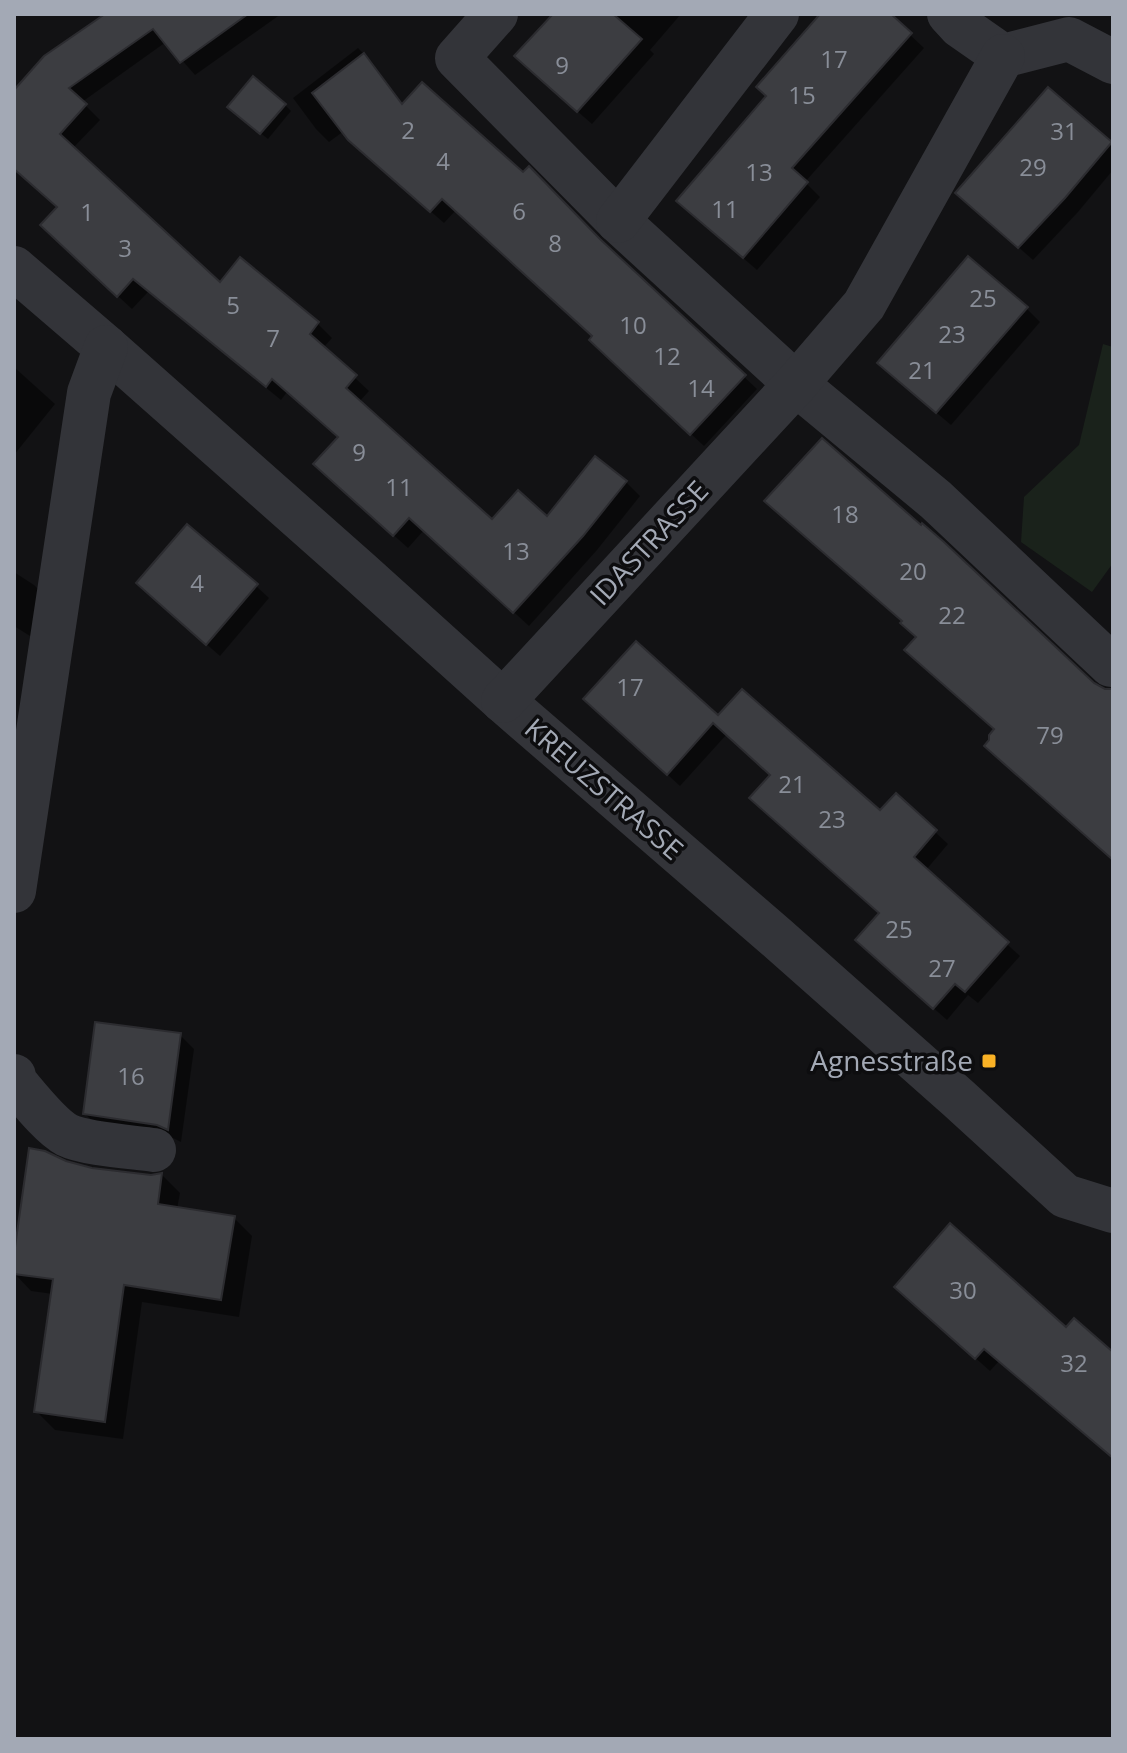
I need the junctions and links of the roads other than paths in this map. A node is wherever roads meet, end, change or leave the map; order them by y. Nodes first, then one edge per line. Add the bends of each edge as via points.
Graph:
1 (496, 14) edge
2 (777, 14) edge
3 (949, 14) edge
4 (1003, 56) junction
5 (1113, 62) edge
6 (618, 221) junction
7 (14, 268) edge
8 (106, 347) junction
9 (796, 384) junction
10 (1111, 665) dead end
11 (503, 701) junction
12 (14, 891) edge
13 (14, 1076) edge
14 (154, 1150) dead end
15 (1113, 1211) edge

1 - 6 street via 457,58
2 - 6 street
3 - 4 street
4 - 5 street via 1069,39
4 - 9 street, IDASTRASSE via 864,305
6 - 9 street
7 - 8 street, KREUZSTRASSE
8 - 11 street, KREUZSTRASSE
8 - 12 street via 89,393
9 - 10 street via 936,500
9 - 11 street, IDASTRASSE
11 - 15 street, KREUZSTRASSE via 1065,1196
13 - 14 street via 39,1111 66,1135

